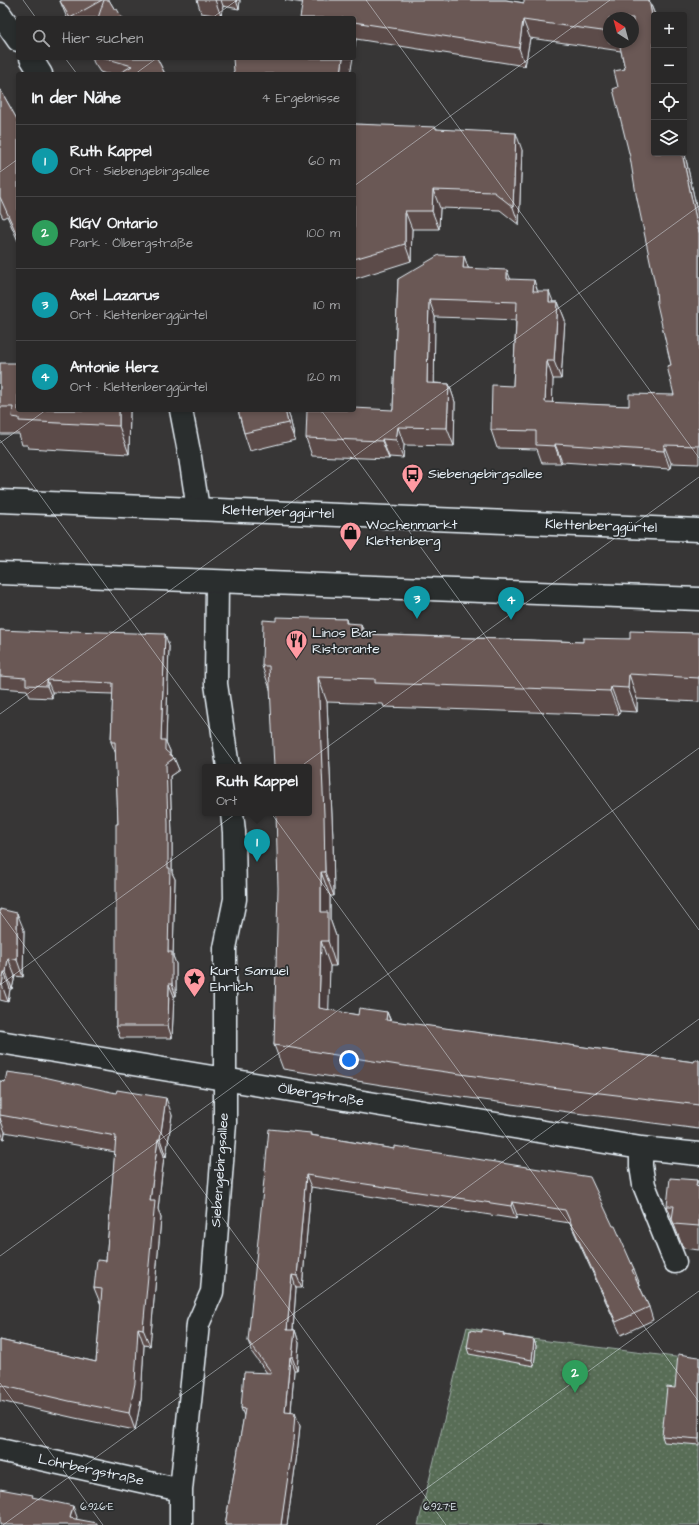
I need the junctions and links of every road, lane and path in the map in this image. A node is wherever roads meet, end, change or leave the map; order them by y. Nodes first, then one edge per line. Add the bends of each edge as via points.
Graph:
1 (0, 14) edge
2 (16, 37) edge
3 (32, 60) edge
4 (41, 72) edge
5 (181, 412) edge
6 (0, 501) edge
7 (198, 509) junction
8 (699, 530) edge
9 (0, 573) edge
10 (217, 582) junction
11 (699, 599) edge
12 (228, 764) edge
13 (232, 816) edge
14 (0, 1042) edge
15 (224, 1080) junction
16 (641, 1148) junction
17 (699, 1154) edge
18 (675, 1262) dead end
19 (0, 1450) edge
20 (181, 1490) junction
21 (182, 1525) edge

1 - 2 street
3 - 4 street
5 - 7 street
6 - 7 street, Klettenberggürtel
7 - 8 street, Klettenberggürtel
9 - 10 street
10 - 11 street
10 - 12 street via 216,684
13 - 15 street, Siebengebirgsallee via 234,899 225,948
14 - 15 street, Ölbergstraße
15 - 16 street, Ölbergstraße
15 - 20 street, Siebengebirgsallee via 224,1123 212,1292 198,1324
16 - 17 street, Ölbergstraße
16 - 18 street via 644,1185
19 - 20 street, Lohrbergstraße
20 - 21 street, Siebengebirgsallee

